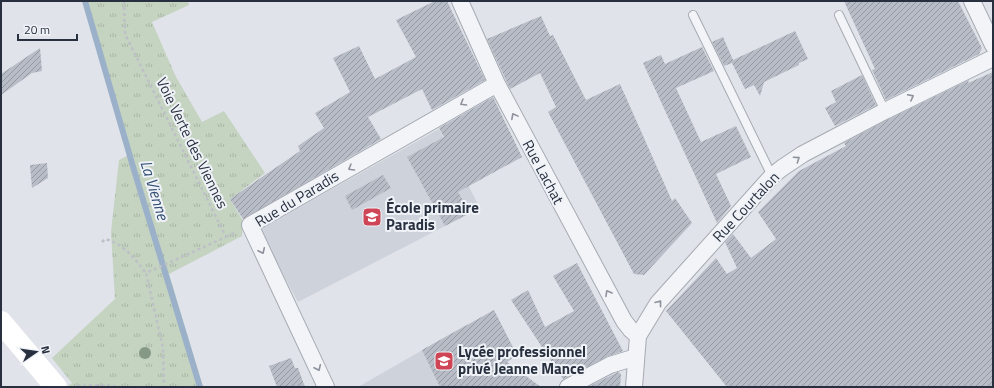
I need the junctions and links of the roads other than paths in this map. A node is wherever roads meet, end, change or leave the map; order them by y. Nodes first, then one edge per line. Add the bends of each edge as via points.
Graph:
1 (460, 1) edge
2 (972, 1) edge
3 (693, 15) dead end
4 (839, 15) dead end
5 (993, 45) edge
6 (993, 58) edge
7 (497, 84) junction
8 (885, 111) junction
9 (772, 176) junction
10 (1, 322) edge
11 (638, 336) junction
12 (636, 357) junction
13 (56, 387) edge
14 (326, 387) edge
15 (568, 387) edge
16 (634, 387) edge

1 - 7 street, Rue Lachat
2 - 5 street
3 - 9 lane
4 - 8 lane
8 -> 6 street, Rue Courtalon
11 -> 7 street, Rue Lachat via 624,321
7 -> 14 street, Rue du Paradis via 250,225
9 -> 8 street, Rue Courtalon via 803,154
11 -> 9 street, Rue Courtalon via 658,303
10 - 13 street
11 - 12 street, Rue Courtalon
12 - 15 street via 610,365
12 - 16 street, Rue Courtalon

